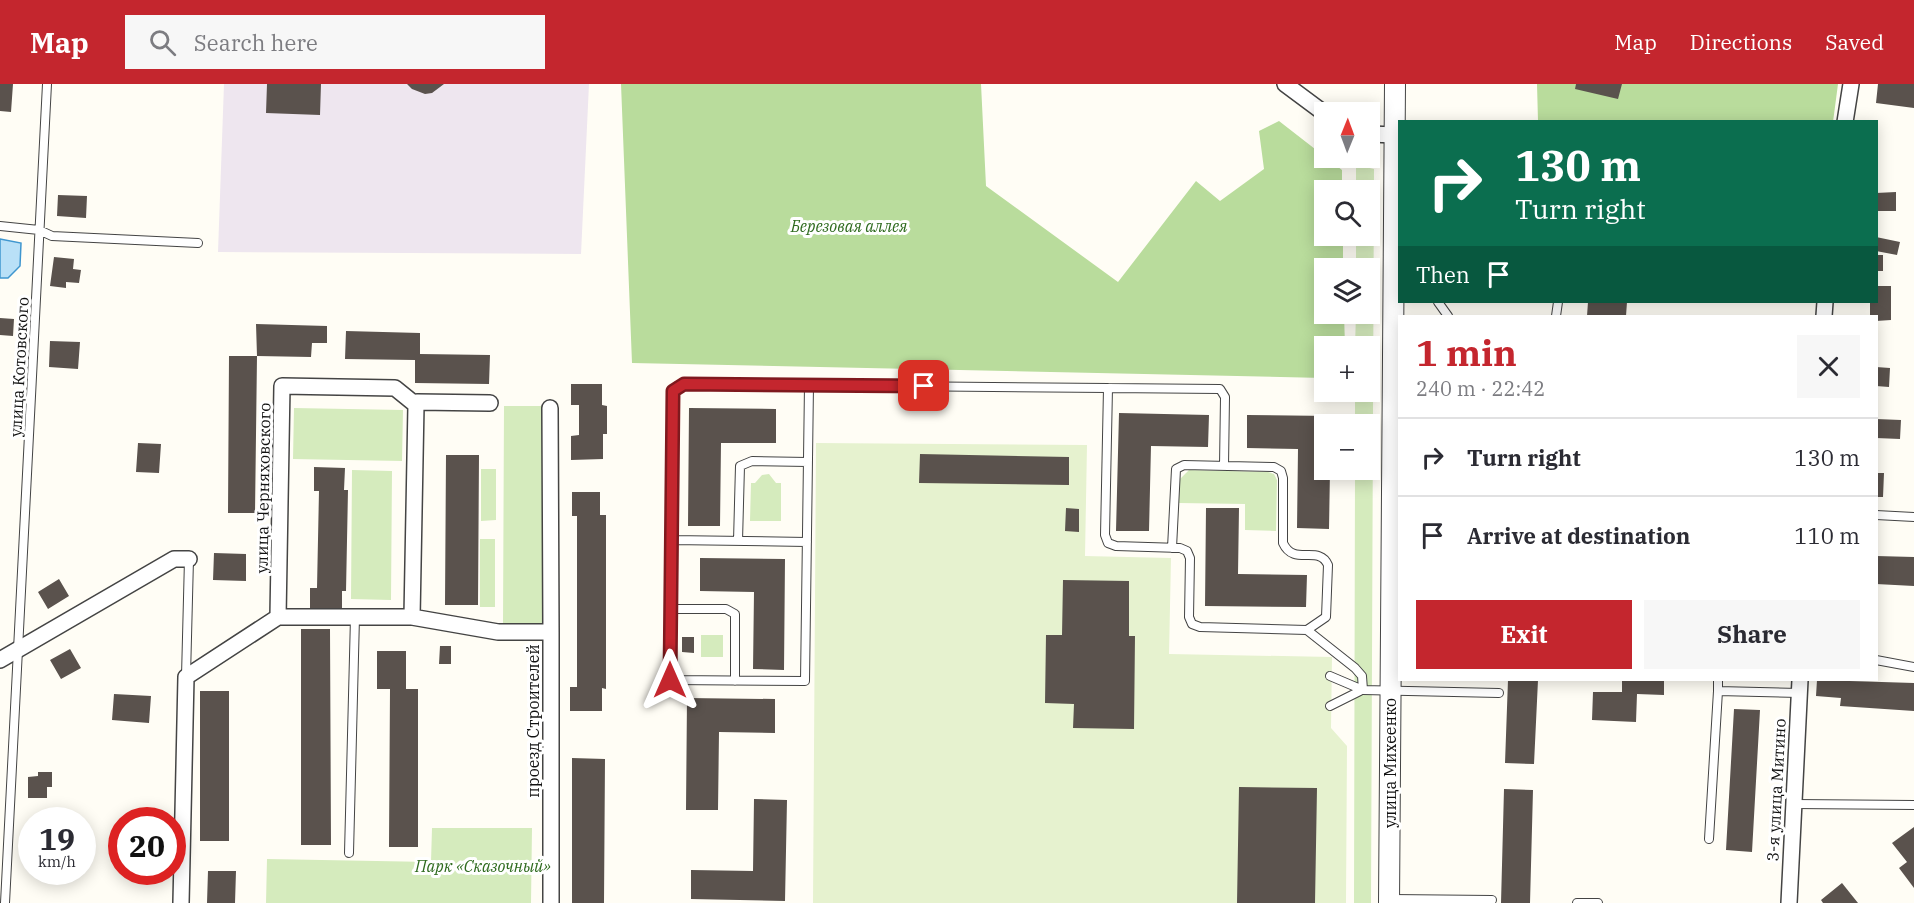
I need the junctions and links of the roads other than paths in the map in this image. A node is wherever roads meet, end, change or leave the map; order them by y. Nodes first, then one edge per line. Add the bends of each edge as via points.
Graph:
1 (47, 84) edge
2 (1286, 84) edge
3 (1395, 84) edge
4 (1851, 84) edge
5 (1314, 105) edge
6 (1845, 120) edge
7 (1380, 134) edge
8 (1395, 135) junction
9 (0, 226) edge
10 (39, 230) junction
11 (198, 243) dead end
12 (1397, 290) edge
13 (809, 385) junction
14 (1108, 388) junction
15 (490, 403) dead end
16 (416, 405) junction
17 (550, 408) dead end
18 (808, 462) junction
19 (1224, 466) junction
20 (1878, 515) edge
21 (1914, 517) edge
22 (671, 540) junction
23 (738, 541) junction
24 (807, 542) junction
25 (1172, 548) junction
26 (189, 559) joint
27 (670, 609) junction
28 (278, 616) junction
29 (355, 617) junction
30 (412, 617) junction
31 (1307, 630) junction
32 (551, 632) junction
33 (17, 649) junction
34 (0, 660) edge
35 (1878, 660) edge
36 (1914, 667) edge
37 (1330, 676) dead end
38 (186, 677) junction
39 (735, 681) junction
40 (1718, 681) edge
41 (1799, 686) edge
42 (1364, 690) junction
43 (1391, 691) junction
44 (1718, 691) junction
45 (1499, 693) dead end
46 (1330, 706) dead end
47 (1794, 804) junction
48 (1914, 805) edge
49 (1709, 839) dead end
50 (350, 853) dead end
51 (1492, 900) dead end
52 (1389, 901) edge
53 (5, 903) edge
54 (181, 903) edge
55 (551, 903) edge
56 (1577, 903) edge
57 (1598, 903) edge
58 (1789, 903) edge

1 - 10 lane, улица Котовского
2 - 5 street
3 - 8 street, улица Михеенко
4 - 6 street
7 - 8 street
8 - 12 street, улица Михеенко
9 - 10 lane
10 - 11 lane via 52,236
10 - 33 lane, улица Котовского
12 - 43 street, улица Михеенко
13 - 14 lane
13 - 18 lane
13 - 22 lane via 684,384 673,391
14 - 19 lane via 1220,389 1225,397
14 - 25 lane via 1108,543
15 - 16 street
16 - 28 street, улица Черняховского via 395,388 282,386
16 - 30 street
17 - 32 street
18 - 23 lane via 752,461 740,466
18 - 24 lane
19 - 25 lane via 1184,465 1176,469
19 - 31 lane via 1274,466 1281,471 1282,543 1286,551 1326,559 1328,612 1322,622
20 - 21 lane
22 - 23 lane
22 - 27 lane
23 - 24 lane
24 - 39 lane via 805,681
25 - 31 lane via 1187,550 1190,558 1192,624
26 - 33 street via 174,559
26 - 38 lane
27 - 39 lane via 726,609 735,614
27 - 39 lane via 670,680
28 - 29 street, проезд Строителей
28 - 38 street
29 - 30 street, проезд Строителей
29 - 50 lane
30 - 32 street, проезд Строителей via 498,632
31 - 42 lane via 1355,668 1362,676
32 - 55 street, проезд Строителей
33 - 34 street
33 - 53 lane, улица Котовского
35 - 36 lane
37 - 42 lane
38 - 54 street
40 - 44 lane
41 - 44 lane
41 - 47 street, 3-я улица Митино
42 - 43 lane
42 - 46 lane
43 - 45 lane
43 - 52 street, улица Михеенко
44 - 49 lane
47 - 48 lane
47 - 58 street, 3-я улица Митино
51 - 52 lane
56 - 57 lane

